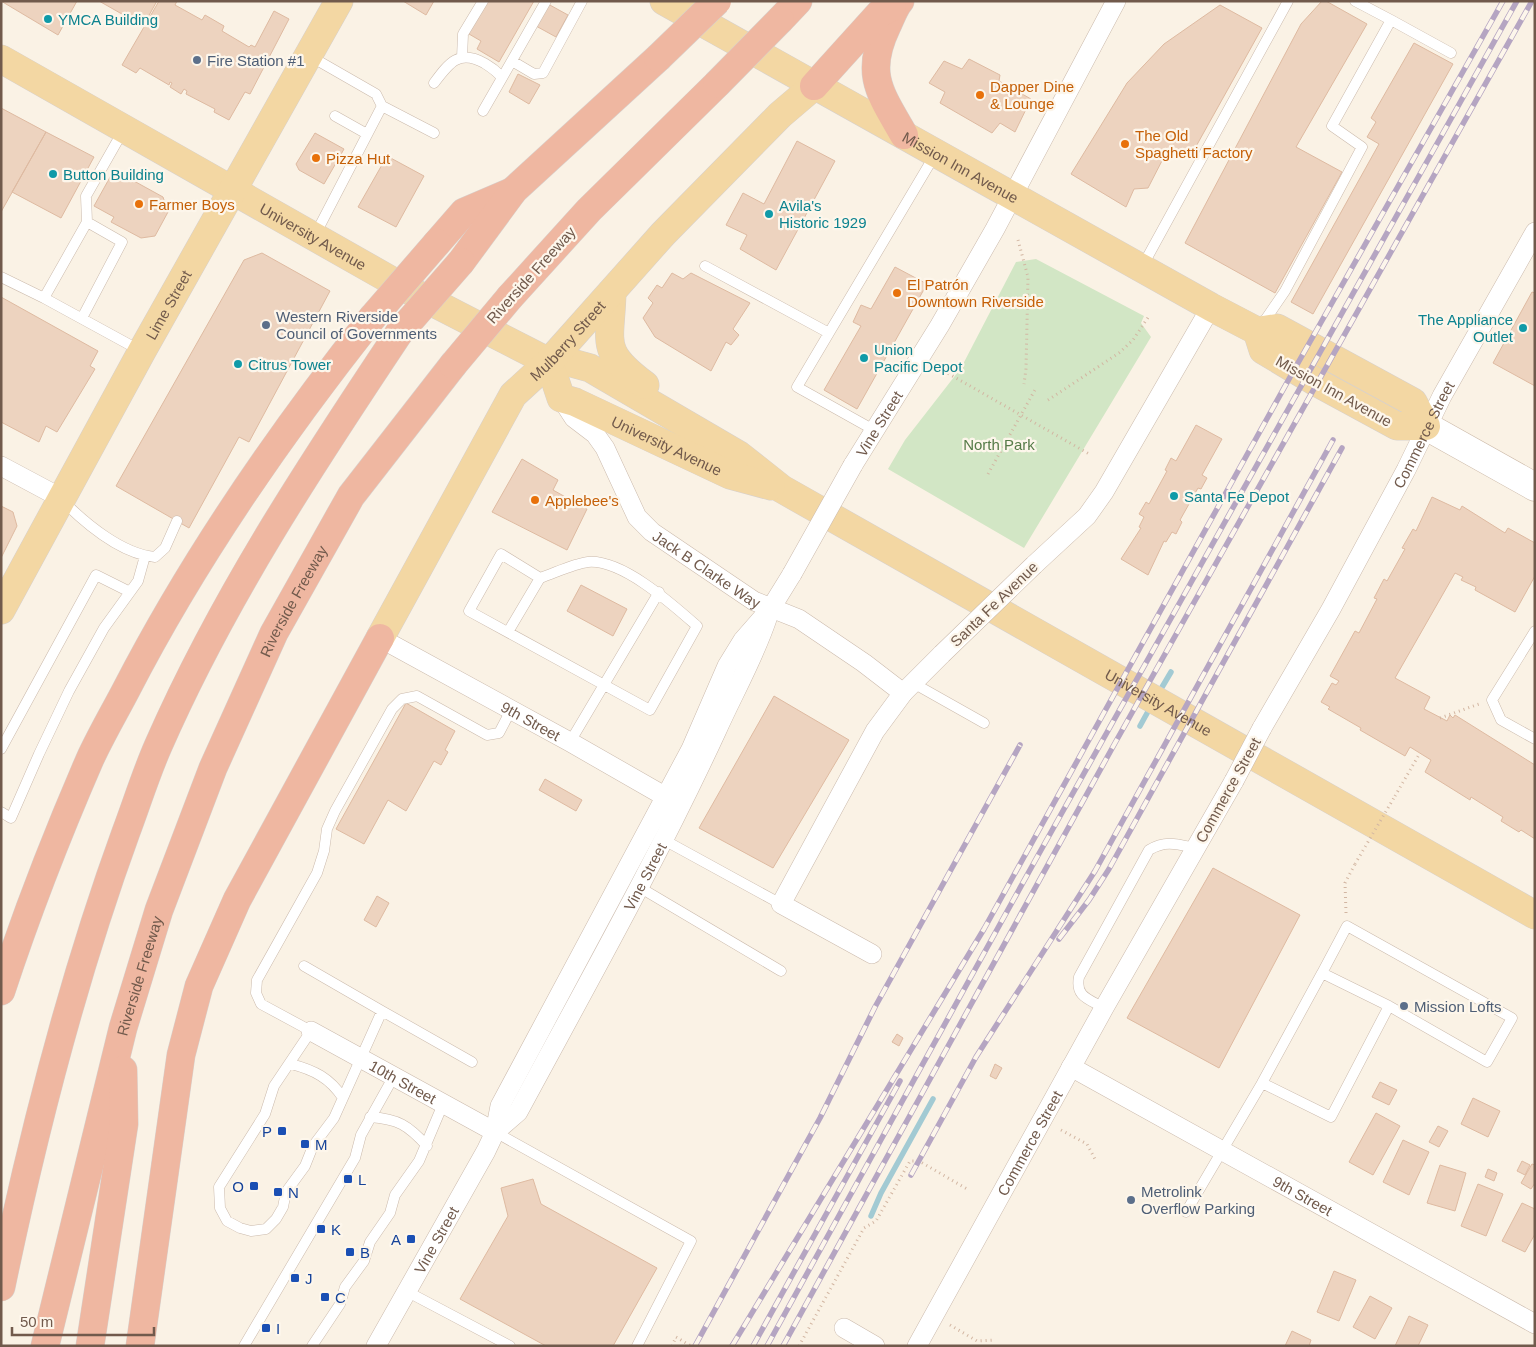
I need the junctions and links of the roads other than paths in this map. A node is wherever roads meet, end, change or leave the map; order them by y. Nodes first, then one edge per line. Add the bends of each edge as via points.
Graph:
1 (483, 1) edge
2 (546, 1) edge
3 (582, 1) edge
4 (664, 1) edge
5 (717, 1) edge
6 (1116, 1) edge
7 (1356, 1) edge
8 (336, 2) edge
9 (1287, 2) edge
10 (899, 3) edge
11 (789, 11) edge
12 (697, 20) junction
13 (1391, 20) junction
14 (1452, 53) dead end
15 (308, 55) junction
16 (462, 58) junction
17 (1, 59) edge
18 (512, 61) junction
19 (502, 78) junction
20 (434, 83) dead end
21 (814, 86) junction
22 (382, 106) junction
23 (483, 111) dead end
24 (335, 116) dead end
25 (124, 130) junction
26 (434, 133) dead end
27 (367, 134) junction
28 (904, 136) junction
29 (936, 153) junction
30 (514, 190) junction
31 (231, 191) junction
32 (1012, 195) junction
33 (87, 222) junction
34 (1535, 232) edge
35 (314, 236) junction
36 (705, 266) dead end
37 (1142, 267) junction
38 (1, 277) edge
39 (612, 292) junction
40 (44, 298) junction
41 (1211, 307) junction
42 (82, 318) junction
43 (1258, 331) junction
44 (829, 333) junction
45 (142, 351) junction
46 (549, 362) junction
47 (561, 398) junction
48 (672, 417) junction
49 (1426, 426) junction
50 (874, 430) junction
51 (1, 466) edge
52 (1535, 487) edge
53 (782, 489) junction
54 (61, 498) junction
55 (177, 521) dead end
56 (145, 556) junction
57 (540, 578) junction
58 (130, 592) junction
59 (658, 592) junction
60 (771, 608) junction
61 (1, 610) edge
62 (1535, 631) edge
63 (508, 632) junction
64 (380, 638) junction
65 (604, 685) junction
66 (908, 688) junction
67 (511, 710) junction
68 (984, 723) dead end
69 (1535, 739) edge
70 (570, 742) junction
71 (1, 749) edge
72 (664, 796) junction
73 (682, 806) junction
74 (1, 812) edge
75 (664, 840) junction
76 (1195, 848) junction
77 (639, 887) junction
78 (781, 904) junction
79 (1535, 915) edge
80 (872, 954) dead end
81 (304, 966) dead end
82 (781, 971) dead end
83 (1322, 973) junction
84 (1, 991) edge
85 (1388, 1006) junction
86 (1104, 1008) junction
87 (382, 1011) junction
88 (123, 1028) junction
89 (311, 1031) junction
90 (362, 1058) junction
91 (472, 1062) dead end
92 (291, 1064) junction
93 (1071, 1067) junction
94 (394, 1076) junction
95 (1262, 1083) junction
96 (343, 1098) junction
97 (443, 1104) junction
98 (370, 1117) junction
99 (495, 1132) junction
100 (427, 1146) junction
101 (1222, 1150) junction
102 (1186, 1212) dead end
103 (1, 1286) edge
104 (406, 1291) junction
105 (1535, 1324) edge
106 (851, 1336) edge
107 (44, 1346) edge
108 (90, 1346) edge
109 (140, 1346) edge
110 (244, 1346) edge
111 (312, 1346) edge
112 (376, 1346) edge
113 (510, 1346) edge
114 (637, 1346) edge
115 (875, 1346) edge
116 (917, 1346) edge

1 - 16 lane via 463,34
2 - 18 lane
3 - 18 lane via 543,73 534,74
4 - 12 main road, Mission Inn Avenue
5 - 12 highway, bridge
6 - 32 street, Vine Street
7 - 13 lane
8 - 15 main road, Lime Street
9 - 37 lane
10 - 21 highway via 880,13
10 - 28 highway via 884,34 875,75 882,96
11 - 88 highway, Riverside Freeway, bridge via 589,210 510,296 351,496 274,633 213,768 158,910
12 - 21 main road, Mission Inn Avenue
12 - 30 highway, bridge
13 - 14 lane
13 - 43 lane via 1332,126 1362,148 1285,292
15 - 22 lane via 376,94
15 - 31 main road, Lime Street
16 - 19 lane via 473,57 496,70
16 - 20 lane via 451,62
17 - 25 main road, University Avenue
18 - 19 lane
19 - 23 lane
21 - 28 main road, Mission Inn Avenue
21 - 39 main road, Mulberry Street via 780,115 670,227
22 - 26 lane
22 - 27 lane
24 - 27 lane
25 - 31 main road, University Avenue
25 - 33 lane via 86,196
27 - 35 lane
28 - 29 main road, Mission Inn Avenue
29 - 32 main road, Mission Inn Avenue
29 - 44 lane
30 - 84 highway, bridge via 464,212 372,318 324,379 206,552 152,639 91,758 23,924
30 - 103 highway, bridge via 461,262 399,333 310,466 228,605 158,745 102,899 55,1059
31 - 35 main road, University Avenue
31 - 45 main road, Lime Street
32 - 37 main road, Mission Inn Avenue
32 - 50 street, Vine Street via 977,261
33 - 40 lane
33 - 42 lane via 122,242
34 - 49 street, Commerce Street
35 - 46 main road, University Avenue via 401,286
36 - 44 lane
37 - 41 main road, Mission Inn Avenue
38 - 40 lane
39 - 46 main road, Mulberry Street
39 - 48 main road via 608,343 614,358 623,369 666,400
40 - 42 lane
41 - 43 main road, Mission Inn Avenue
41 - 66 street, Santa Fe Avenue, bridge via 1087,516
42 - 45 lane
43 - 49 main road, Mission Inn Avenue via 1277,328 1413,402
44 - 50 lane via 797,387
45 - 54 main road, Lime Street
46 - 47 main road
46 - 48 main road, University Avenue via 590,368
46 - 64 main road, Mulberry Street via 513,395
47 - 53 main road, University Avenue via 730,475
47 - 60 street, Jack B Clarke Way via 574,418 595,434 605,448 629,502 642,522 754,601
48 - 53 main road, University Avenue via 739,456
49 - 52 main road
49 - 76 street, Commerce Street, bridge via 1336,600
50 - 60 street, Vine Street, bridge
51 - 54 street
53 - 79 main road, University Avenue
54 - 56 lane via 85,522
54 - 61 main road, Lime Street
55 - 56 lane via 165,548 155,558
56 - 58 lane via 138,581
57 - 59 lane via 588,562 607,564
57 - 63 lane
57 - 63 lane via 501,554 469,610
58 - 71 lane via 96,574
58 - 74 lane via 104,628 69,691 11,818
59 - 65 lane
59 - 65 lane via 697,626 650,710
60 - 66 street, Jack B Clarke Way via 799,619
60 - 72 street, Vine Street via 743,640 727,666 691,749
60 - 73 street, Vine Street via 757,649
62 - 69 lane via 1492,700 1501,720
63 - 65 lane
64 - 67 street, 9th Street
64 - 109 highway via 238,900 199,986 181,1055
65 - 70 lane
66 - 68 lane, Jack B Clarke Way
66 - 78 street, Santa Fe Avenue via 875,731
67 - 70 street, 9th Street
67 - 89 lane via 498,733 487,735 417,696 402,699 392,709 335,810 317,873 257,980 256,993 261,1004
70 - 72 street, 9th Street
72 - 73 street, 9th Street
72 - 99 street, Vine Street via 500,1106
73 - 75 street, Vine Street
75 - 77 street, Vine Street
75 - 78 lane
76 - 86 street, Commerce Street
76 - 86 lane via 1172,842 1160,843 1148,850 1079,977 1077,987 1080,994
77 - 82 lane
77 - 99 street, Vine Street via 518,1112
78 - 80 street
81 - 87 lane
83 - 85 lane
83 - 85 lane via 1347,926 1512,1018 1487,1062
83 - 95 lane
85 - 95 lane via 1331,1117
86 - 93 street, Commerce Street
87 - 90 lane
87 - 91 lane
88 - 107 highway, Riverside Freeway
88 - 108 highway via 124,1124
89 - 90 street, 10th Street
89 - 92 lane
90 - 94 street, 10th Street
90 - 96 lane
92 - 96 lane via 319,1074 334,1084
92 - 96 lane via 274,1086 265,1114 219,1187 220,1208 228,1221 251,1231 266,1229 276,1219 286,1192 305,1166 313,1146 334,1118
93 - 101 street, 9th Street
93 - 116 street, Commerce Street
94 - 97 street, 10th Street
94 - 98 lane
95 - 101 lane
97 - 99 street, 10th Street
97 - 100 lane
98 - 100 lane via 389,1118 403,1124
98 - 110 lane via 355,1158
99 - 104 street, Vine Street
99 - 114 lane via 691,1241
100 - 111 lane via 395,1195 390,1213 370,1242 364,1261 345,1286 340,1304
101 - 102 lane
101 - 105 street, 9th Street
104 - 112 street, Vine Street
104 - 113 lane
106 - 115 street

